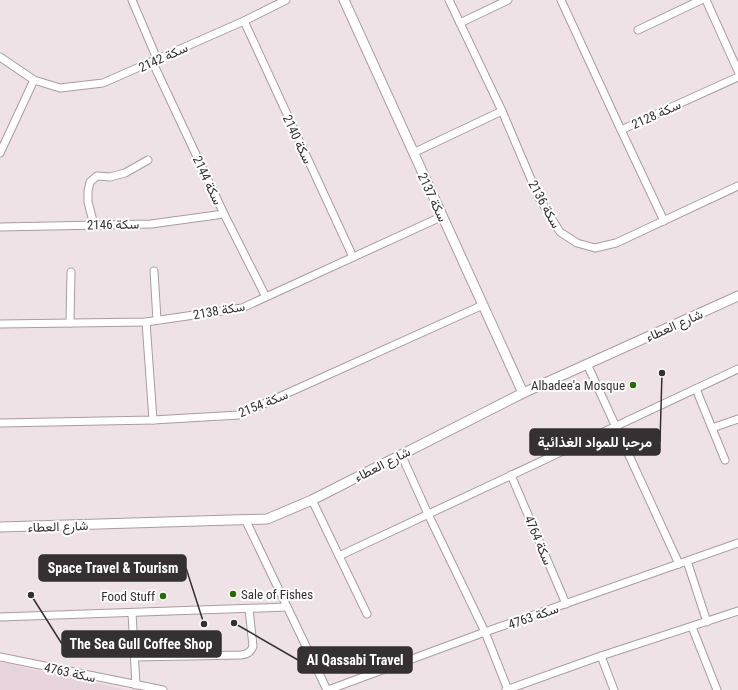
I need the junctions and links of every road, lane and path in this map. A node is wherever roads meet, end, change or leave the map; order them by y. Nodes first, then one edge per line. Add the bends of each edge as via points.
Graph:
1 (132, 0) edge
2 (286, 0) edge
3 (344, 0) edge
4 (449, 0) edge
5 (508, 0) edge
6 (561, 0) edge
7 (701, 0) edge
8 (706, 0) edge
9 (244, 21) junction
10 (460, 23) junction
11 (638, 30) dead end
12 (0, 57) edge
13 (155, 60) junction
14 (738, 71) edge
15 (738, 77) edge
16 (34, 80) junction
17 (502, 111) junction
18 (622, 130) junction
19 (0, 153) edge
20 (413, 153) junction
21 (148, 160) dead end
22 (738, 186) edge
23 (224, 214) junction
24 (442, 216) junction
25 (664, 221) junction
26 (94, 225) junction
27 (0, 227) edge
28 (353, 258) junction
29 (154, 271) dead end
30 (71, 272) dead end
31 (738, 296) edge
32 (266, 297) junction
33 (483, 305) junction
34 (157, 320) junction
35 (146, 322) junction
36 (70, 323) junction
37 (0, 324) edge
38 (587, 364) junction
39 (738, 369) edge
40 (696, 389) junction
41 (523, 393) junction
42 (738, 418) edge
43 (153, 420) junction
44 (0, 423) edge
45 (616, 426) junction
46 (712, 428) junction
47 (401, 454) junction
48 (725, 460) dead end
49 (511, 475) junction
50 (312, 500) junction
51 (428, 514) junction
52 (245, 519) junction
53 (0, 527) edge
54 (738, 543) edge
55 (339, 556) junction
56 (688, 561) junction
57 (680, 564) junction
58 (566, 604) junction
59 (287, 607) junction
60 (249, 609) junction
61 (738, 611) edge
62 (132, 613) junction
63 (366, 614) dead end
64 (0, 617) edge
65 (707, 622) junction
66 (692, 627) junction
67 (485, 632) junction
68 (601, 656) junction
69 (0, 657) edge
70 (135, 657) junction
71 (136, 685) junction
72 (163, 690) edge
73 (328, 690) edge
74 (508, 690) edge
75 (614, 690) edge
76 (717, 690) edge

1 - 13 street, سكة 2144
2 - 9 street, سكة 2142
3 - 20 street, سكة 2137
4 - 10 street, سكة 2136
5 - 10 street
6 - 18 street
7 - 11 street
8 - 14 street
9 - 13 street, سكة 2142
9 - 28 street, سكة 2140
10 - 17 street, سكة 2136
12 - 16 street, سكة 2142
13 - 16 street, سكة 2142 via 103,83 60,88
13 - 23 street, سكة 2144
15 - 18 street, سكة 2128
16 - 19 street
17 - 20 street
17 - 25 street, سكة 2136 via 539,198 560,232 577,243 595,248 616,243
18 - 25 street, سكة 2128
20 - 24 street, سكة 2137
21 - 26 street via 125,173 110,177 97,176 90,182 88,202
22 - 25 street, سكة 2136
23 - 26 street, سكة 2146 via 151,224
23 - 32 street, سكة 2144
24 - 28 street, سكة 2138
24 - 33 street, سكة 2137
26 - 27 street, سكة 2146
28 - 32 street, سكة 2138
29 - 34 street
30 - 36 street
31 - 38 street, شارع العطاء
32 - 34 street, سكة 2138 via 242,308
33 - 41 street, سكة 2137
33 - 43 street, سكة 2154 via 239,415
34 - 35 street, سكة 2138
35 - 36 street, سكة 2138
35 - 43 street
36 - 37 street, سكة 2138
38 - 41 street, شارع العطاء
38 - 45 street
39 - 40 street
40 - 45 street
40 - 46 street
41 - 47 street, شارع العطاء
42 - 46 street
43 - 44 street, سكة 2154
45 - 49 street
45 - 57 street
46 - 48 street
47 - 50 street, شارع العطاء
47 - 51 street
49 - 51 street
49 - 58 street, سكة 4764
50 - 52 street, شارع العطاء via 267,519
50 - 55 street
51 - 55 street
51 - 67 street
52 - 53 street, شارع العطاء
52 - 59 street
54 - 56 street, سكة 4763
55 - 63 street
56 - 57 street, سكة 4763
56 - 65 street
57 - 58 street, سكة 4763
58 - 67 street, سكة 4763
59 - 60 street
59 - 73 street
60 - 62 street
60 - 70 street via 253,646 248,654
61 - 65 street
62 - 64 street
62 - 70 street
65 - 66 street
66 - 68 street
66 - 76 street
67 - 73 street, سكة 4763
67 - 74 street
68 - 74 street
68 - 75 street
69 - 71 street, سكة 4763
70 - 71 street
71 - 72 street, سكة 4763

